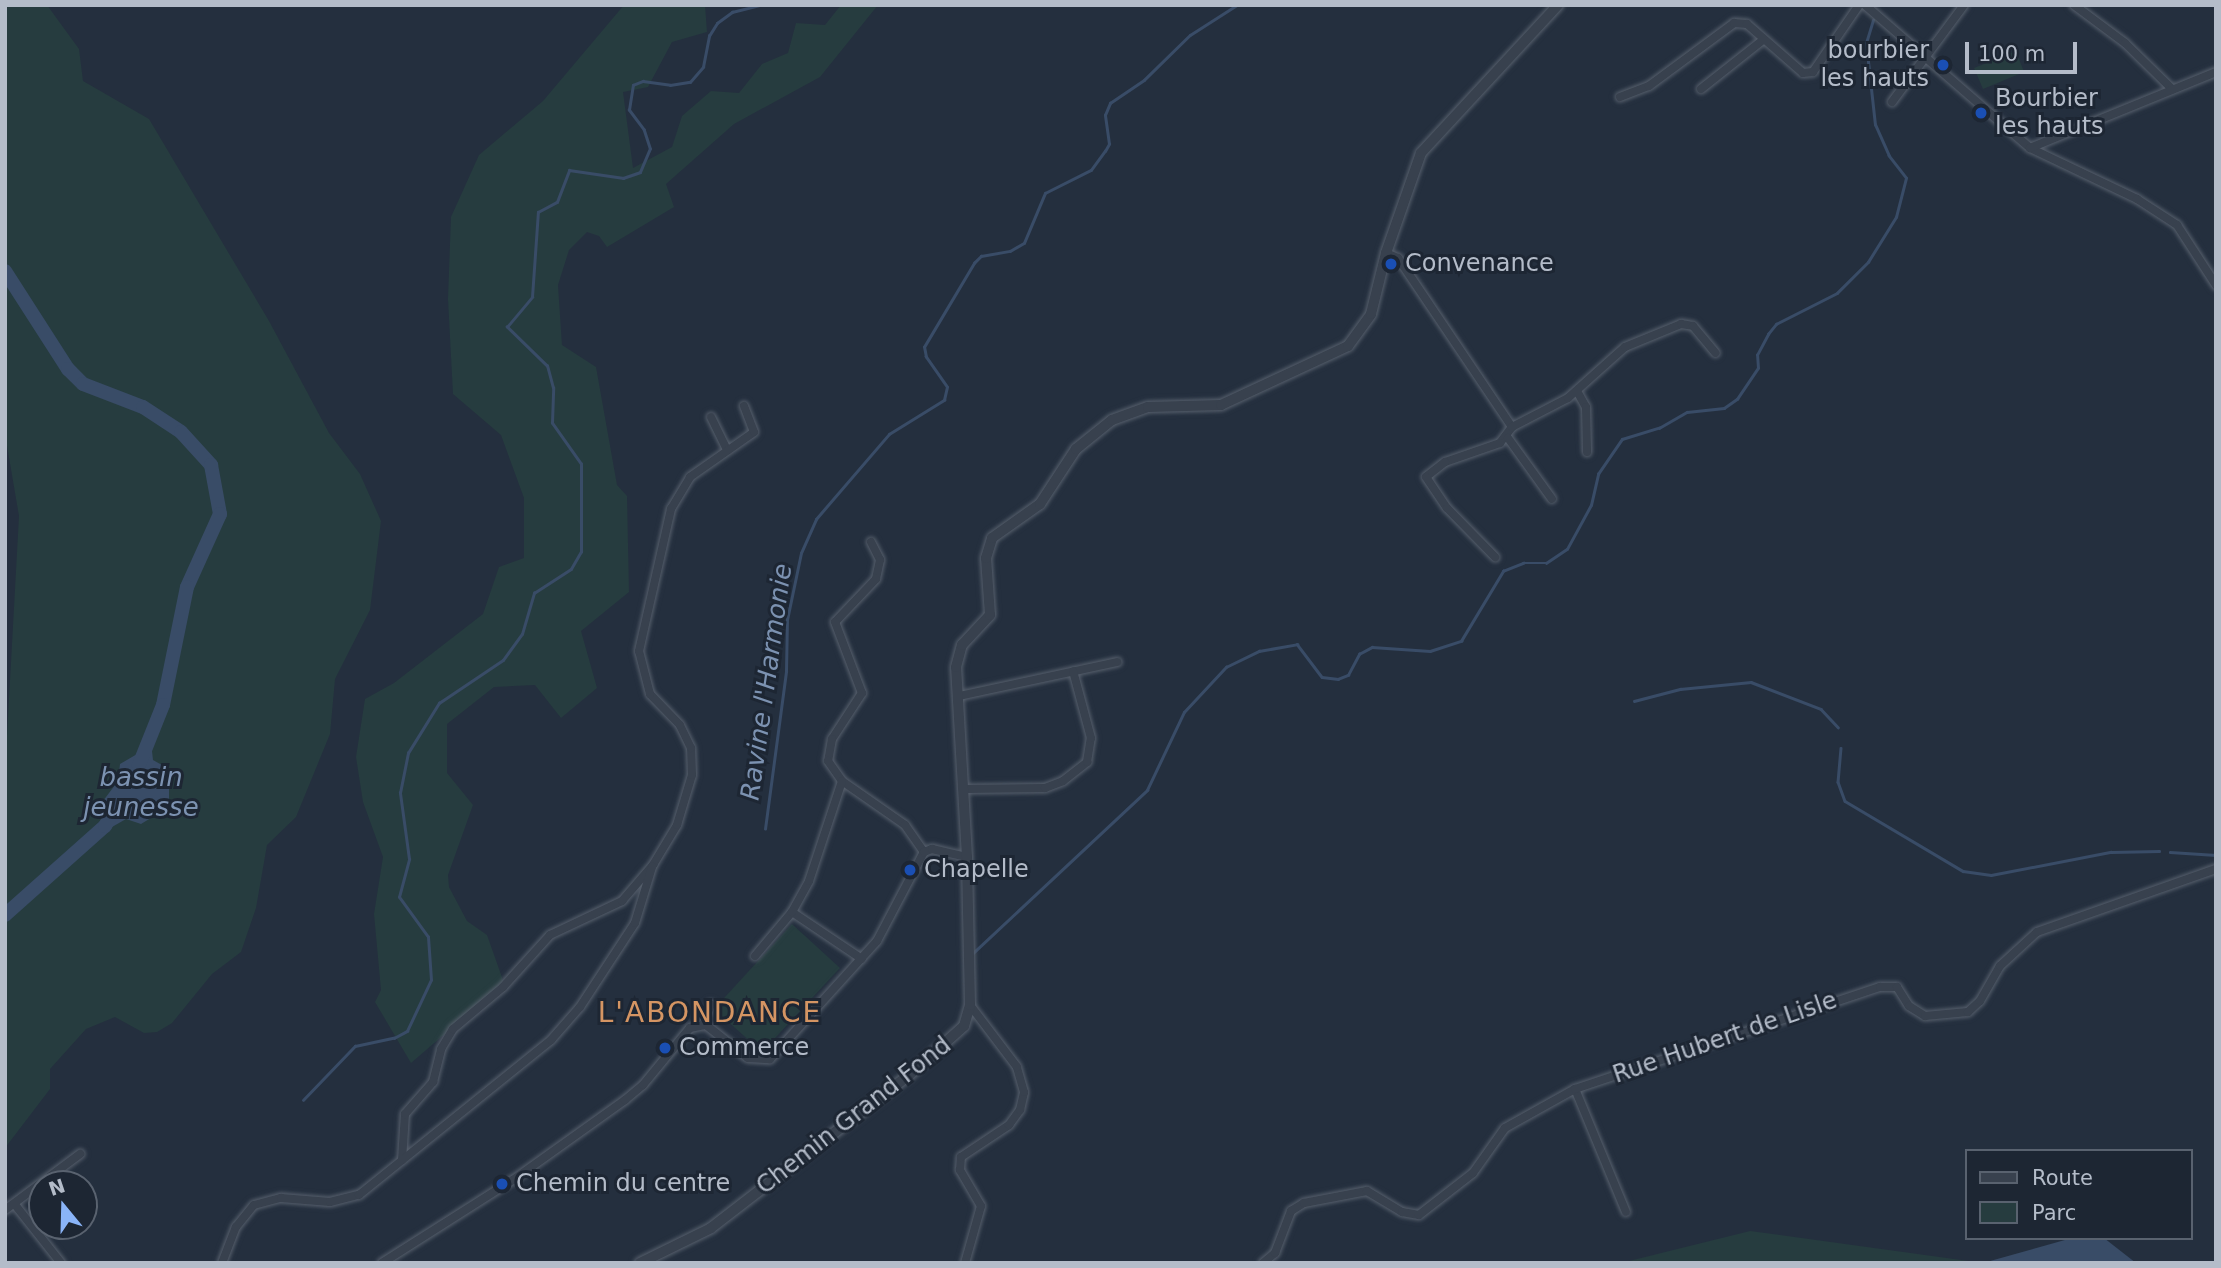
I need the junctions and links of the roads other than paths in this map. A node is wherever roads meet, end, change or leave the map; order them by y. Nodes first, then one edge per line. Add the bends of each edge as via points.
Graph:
1 (1558, 5) edge
2 (1859, 5) edge
3 (1864, 5) edge
4 (1964, 5) edge
5 (2074, 5) edge
6 (1764, 39) junction
7 (1925, 56) junction
8 (2216, 72) edge
9 (1701, 89) dead end
10 (2172, 89) junction
11 (1620, 97) dead end
12 (1892, 102) dead end
13 (2030, 148) junction
14 (1386, 253) junction
15 (2216, 285) edge
16 (1716, 353) dead end
17 (1577, 391) junction
18 (744, 406) dead end
19 (711, 417) dead end
20 (1512, 427) junction
21 (1508, 438) junction
22 (727, 450) junction
23 (1587, 453) dead end
24 (1552, 499) dead end
25 (871, 542) dead end
26 (1495, 557) dead end
27 (1117, 662) dead end
28 (1073, 671) junction
29 (959, 696) junction
30 (842, 781) junction
31 (966, 789) junction
32 (924, 852) junction
33 (967, 857) junction
34 (653, 864) junction
35 (2216, 869) edge
36 (792, 912) junction
37 (755, 956) dead end
38 (862, 959) junction
39 (712, 1004) dead end
40 (970, 1005) junction
41 (703, 1025) junction
42 (1574, 1089) junction
43 (79, 1154) dead end
44 (402, 1160) junction
45 (16, 1206) junction
46 (5, 1210) edge
47 (1626, 1212) dead end
48 (61, 1263) edge
49 (222, 1263) edge
50 (382, 1263) edge
51 (640, 1263) edge
52 (965, 1263) edge
53 (1263, 1263) edge

1 - 14 street, Chemin Grand Fond via 1420,153
2 - 6 street via 1813,72 1803,73
3 - 7 street
4 - 7 street
5 - 10 street via 2124,43
6 - 9 street
6 - 11 street via 1747,24 1734,23 1649,86
7 - 12 street
7 - 13 street
8 - 10 street
10 - 13 street
13 - 15 street via 2167,218 2187,237
14 - 20 street via 1398,258
14 - 29 street, Chemin Grand Fond via 1371,314 1348,346 1221,405 1148,407 1126,413 1099,428 1076,449 1047,497 992,538 986,558 990,615 958,651
16 - 17 street via 1693,326 1681,324 1625,347
17 - 20 street
17 - 23 street via 1586,407
18 - 22 street via 754,432
19 - 22 street
20 - 21 street
21 - 24 street
21 - 26 street via 1445,461 1426,477 1447,508
22 - 34 street via 690,477 671,509 639,652 650,694 680,724 691,748 692,775 677,825
25 - 30 street via 880,560 876,579 835,622 862,693 829,746 828,761
27 - 28 street
28 - 29 street
28 - 31 street via 1091,738 1087,762 1045,788
29 - 31 street, Chemin Grand Fond
30 - 32 street via 905,825
30 - 36 street via 809,881
31 - 33 street, Chemin Grand Fond
32 - 33 street via 932,849
32 - 38 street
33 - 40 street, Chemin Grand Fond
34 - 44 street via 635,923 580,1007 551,1040
34 - 44 street via 622,901 550,935 503,987 453,1029 441,1049 433,1082 405,1114
35 - 42 street, Rue Hubert de Lisle via 2037,932 2000,966 1980,1001 1968,1012 1925,1016 1909,1006 1897,987 1880,987
36 - 37 street
36 - 38 street
38 - 41 street via 770,1059 748,1058
39 - 41 street
40 - 51 street, Chemin Grand Fond via 958,1034 887,1092 711,1228
40 - 52 street via 1017,1067 1024,1092 1020,1110 1009,1125 961,1157 963,1179 981,1206
41 - 50 street via 684,1034 625,1100 513,1180
42 - 47 street
42 - 53 street, Rue Hubert de Lisle via 1505,1128 1473,1174 1419,1215 1402,1212 1367,1192 1304,1203 1291,1211 1275,1253
43 - 45 street
44 - 49 street via 359,1195 343,1200 281,1198 254,1205 236,1227
45 - 46 street
45 - 48 street

